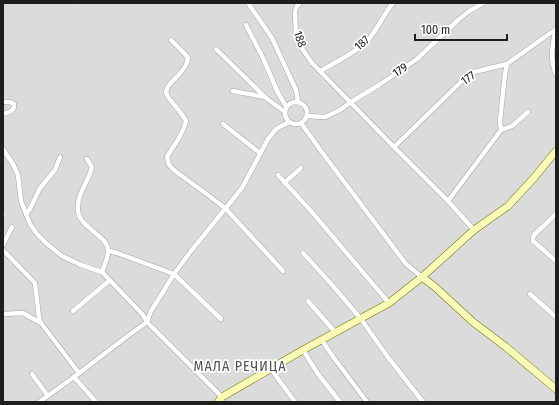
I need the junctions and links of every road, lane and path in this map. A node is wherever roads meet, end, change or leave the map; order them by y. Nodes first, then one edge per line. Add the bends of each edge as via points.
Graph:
1 (248, 3) edge
2 (300, 3) edge
3 (393, 3) edge
4 (483, 3) edge
5 (246, 25) dead end
6 (556, 29) edge
7 (171, 40) dead end
8 (216, 49) dead end
9 (507, 64) junction
10 (320, 71) junction
11 (556, 74) edge
12 (233, 91) dead end
13 (266, 98) junction
14 (3, 102) edge
15 (298, 102) junction
16 (351, 102) junction
17 (286, 106) junction
18 (285, 112) junction
19 (528, 112) dead end
20 (3, 114) edge
21 (307, 116) junction
22 (289, 122) junction
23 (301, 123) junction
24 (223, 124) dead end
25 (501, 130) junction
26 (394, 147) junction
27 (3, 149) edge
28 (556, 151) edge
29 (260, 153) junction
30 (60, 157) dead end
31 (87, 159) dead end
32 (301, 168) dead end
33 (278, 175) dead end
34 (284, 183) junction
35 (448, 200) junction
36 (226, 209) junction
37 (26, 214) junction
38 (556, 214) edge
39 (12, 227) dead end
40 (474, 230) junction
41 (3, 245) edge
42 (3, 250) edge
43 (109, 251) junction
44 (304, 253) dead end
45 (556, 261) edge
46 (102, 272) junction
47 (283, 272) dead end
48 (174, 274) junction
49 (422, 277) junction
50 (109, 281) junction
51 (530, 294) dead end
52 (308, 301) dead end
53 (389, 303) junction
54 (73, 311) dead end
55 (4, 314) edge
56 (556, 317) edge
57 (221, 319) dead end
58 (361, 319) junction
59 (147, 322) junction
60 (41, 323) junction
61 (335, 332) junction
62 (321, 339) junction
63 (303, 350) junction
64 (271, 369) junction
65 (79, 373) junction
66 (32, 374) dead end
67 (74, 377) junction
68 (556, 389) edge
69 (48, 396) junction
70 (220, 400) edge
71 (39, 402) edge
72 (96, 402) edge
73 (295, 402) edge
74 (340, 402) edge
75 (367, 402) edge
76 (423, 402) edge

1 - 15 street via 275,45 296,90
2 - 10 street, 188 via 295,11 296,34 312,64
3 - 10 street, 187 via 368,40
4 - 16 street, 179 via 458,20 417,59
5 - 17 street
6 - 9 street, 177
6 - 11 street via 552,60
7 - 36 street via 188,58 182,72 166,90 186,120 185,127 167,158 169,165
8 - 13 street
9 - 25 street
9 - 26 street, 177 via 474,72 466,77
10 - 16 street, 188
12 - 13 street
13 - 18 street
14 - 20 street via 14,104 11,111
15 - 17 street
15 - 21 street via 306,107
16 - 21 street, 179 via 325,116
16 - 26 street, 188
17 - 18 street
18 - 22 street
19 - 25 street via 512,126
21 - 23 street
22 - 23 street
22 - 29 street via 276,129
23 - 49 street via 406,264
24 - 29 street
25 - 35 street
26 - 35 street, 188
27 - 37 street via 18,175 21,201
28 - 40 main road via 508,206
29 - 36 street via 242,188
30 - 37 street via 55,170 40,188
31 - 43 street via 92,167 78,203 78,212 83,222 100,237
32 - 34 street
33 - 34 street
34 - 53 street
35 - 40 street, 188
36 - 47 street
36 - 48 street
37 - 46 street via 37,234 62,256
38 - 45 street via 533,238 533,241
39 - 41 street
40 - 49 main road
42 - 60 street via 35,283
43 - 46 street
43 - 48 street
44 - 58 street
46 - 50 street
48 - 57 street
48 - 59 street
49 - 53 main road
49 - 68 main road
50 - 54 street
50 - 59 street
51 - 56 street
52 - 61 street
53 - 58 main road
55 - 60 street via 23,313
58 - 61 main road
58 - 76 street via 386,356
59 - 65 street
59 - 70 street
60 - 65 street
61 - 62 main road
62 - 63 main road
62 - 75 street
63 - 64 main road
63 - 74 street
64 - 70 main road
64 - 73 street
65 - 67 street
66 - 69 street
67 - 69 street
67 - 72 street
69 - 71 street

